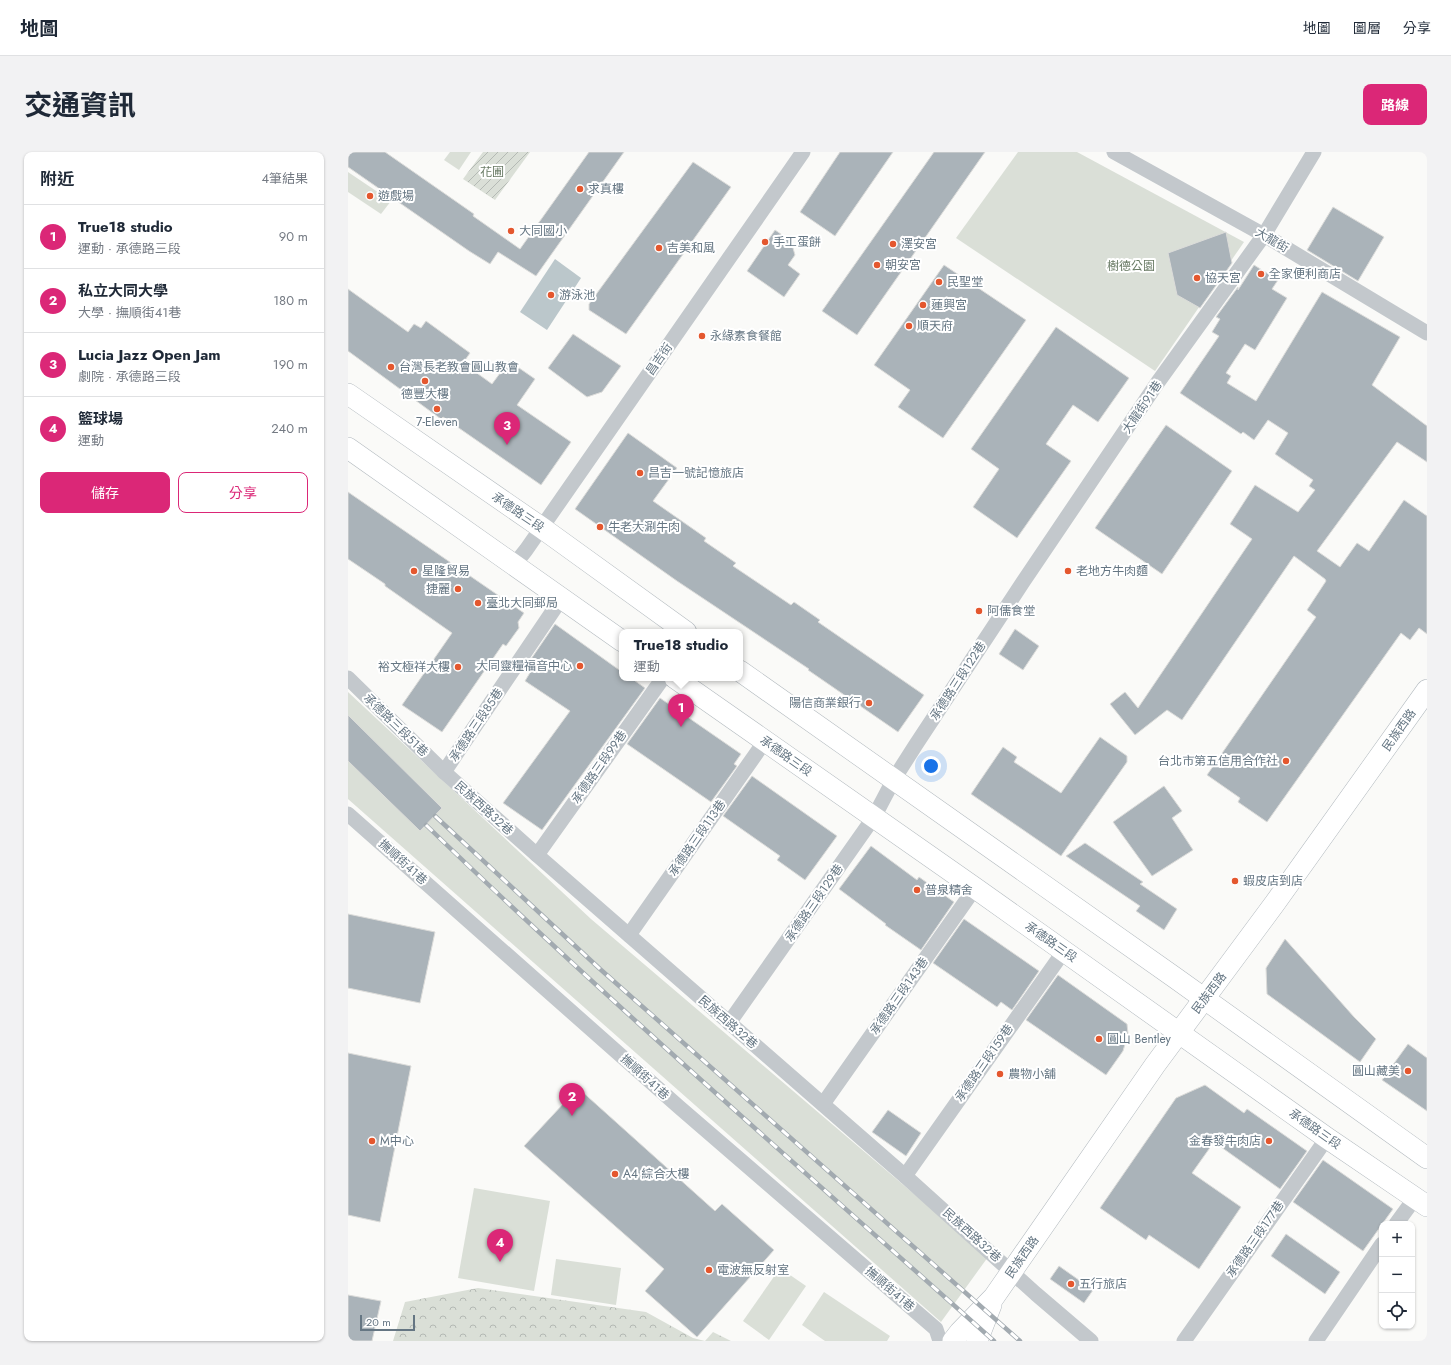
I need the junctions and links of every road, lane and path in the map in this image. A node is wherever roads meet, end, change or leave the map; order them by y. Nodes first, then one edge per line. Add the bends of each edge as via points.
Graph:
1 (803, 152) edge
2 (1114, 152) edge
3 (1314, 152) edge
4 (1264, 235) junction
5 (1427, 333) edge
6 (348, 394) edge
7 (348, 448) edge
8 (542, 528) junction
9 (514, 565) junction
10 (1023, 582) joint
11 (561, 599) junction
12 (682, 629) edge
13 (619, 639) edge
14 (743, 673) edge
15 (348, 678) edge
16 (661, 681) edge
17 (679, 681) edge
18 (1427, 690) edge
19 (765, 741) junction
20 (444, 772) junction
21 (894, 779) junction
22 (348, 814) edge
23 (874, 817) junction
24 (537, 855) junction
25 (975, 888) junction
26 (629, 935) junction
27 (1064, 951) junction
28 (1205, 999) junction
29 (730, 1023) junction
30 (1179, 1033) junction
31 (822, 1104) junction
32 (1327, 1138) junction
33 (1427, 1158) edge
34 (905, 1176) junction
35 (1421, 1202) edge
36 (1399, 1221) edge
37 (1379, 1248) edge
38 (1012, 1271) junction
39 (994, 1297) junction
40 (940, 1341) edge
41 (953, 1341) edge
42 (977, 1341) edge
43 (1091, 1341) edge
44 (1184, 1341) edge
45 (1316, 1341) edge

1 - 8 street, 昌吉街
2 - 4 street, 大龍街
3 - 4 street, 大龍街91巷
4 - 5 street, 大龍街
4 - 10 street, 大龍街91巷 via 1158,382
6 - 8 main road, 承德路三段
7 - 9 main road
8 - 9 street, 昌吉街
8 - 12 main road, 承德路三段
9 - 11 main road
10 - 21 street, 承德路三段122巷
11 - 13 main road
11 - 20 street, 承德路三段85巷
14 - 21 main road
15 - 20 street, 承德路三段51巷
16 - 24 street, 承德路三段99巷
17 - 19 main road, 承德路三段
18 - 28 main road, 民族西路
19 - 23 main road, 承德路三段
19 - 26 street, 承德路三段113巷
20 - 24 street, 民族西路32巷
21 - 23 street, 承德路三段129巷
21 - 28 main road
22 - 40 street, 撫順街41巷 via 679,1107 936,1329
23 - 25 main road, 承德路三段
23 - 29 street, 承德路三段129巷
24 - 26 street, 民族西路32巷
25 - 27 main road, 承德路三段
25 - 31 street, 承德路三段143巷
26 - 29 street, 民族西路32巷
27 - 30 main road, 承德路三段
27 - 34 street, 承德路三段159巷
28 - 30 main road, 民族西路
28 - 33 main road
29 - 31 street, 民族西路32巷
30 - 32 main road, 承德路三段
30 - 38 main road, 民族西路
31 - 34 street, 民族西路32巷
32 - 35 main road, 承德路三段
32 - 44 street, 承德路三段177巷
34 - 38 street, 民族西路32巷
35 - 36 street
37 - 45 street
38 - 39 main road, 民族西路
38 - 43 street, 民族西路32巷
39 - 41 main road, 民族西路
39 - 42 main road, 民族西路

